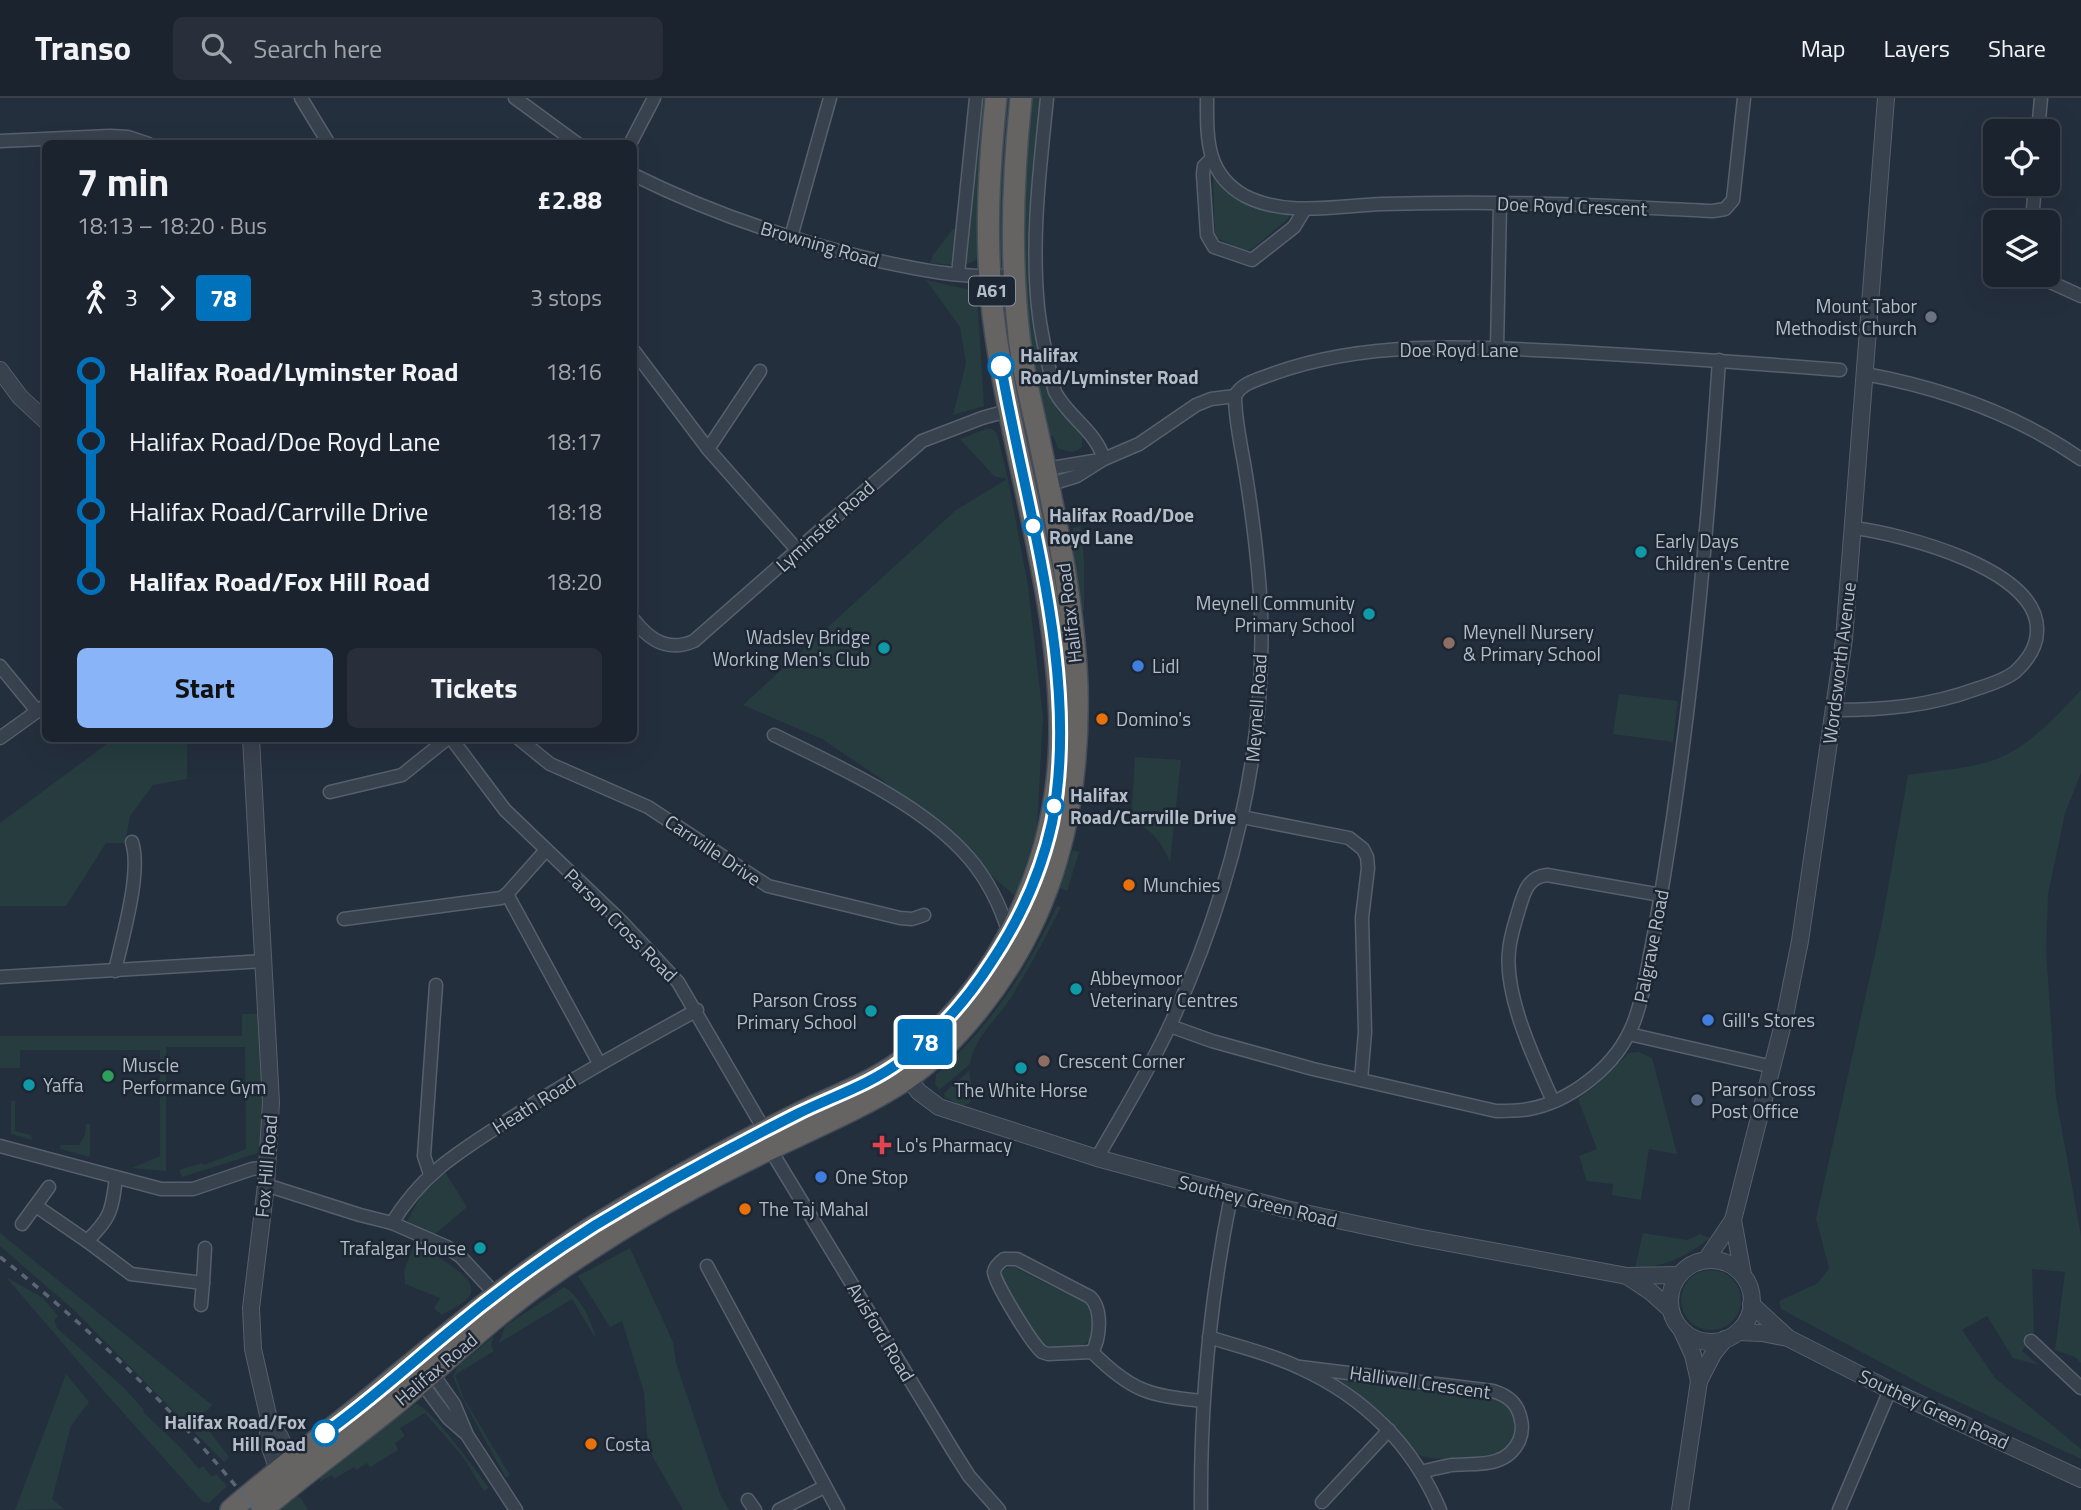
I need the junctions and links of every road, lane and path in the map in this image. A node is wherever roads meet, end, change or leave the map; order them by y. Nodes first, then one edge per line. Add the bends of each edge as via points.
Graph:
1 (301, 98) edge
2 (516, 98) edge
3 (654, 98) edge
4 (830, 98) edge
5 (976, 98) edge
6 (996, 98) edge
7 (1021, 98) edge
8 (1047, 98) edge
9 (1208, 98) edge
10 (1744, 98) edge
11 (1886, 98) edge
12 (2041, 98) edge
13 (2039, 119) edge
14 (137, 140) edge
15 (327, 140) edge
16 (573, 140) edge
17 (632, 140) edge
18 (0, 141) edge
19 (1211, 159) junction
20 (637, 176) edge
21 (1500, 203) junction
22 (1305, 209) junction
23 (791, 237) junction
24 (958, 274) junction
25 (1015, 275) junction
26 (990, 277) junction
27 (2060, 286) edge
28 (2081, 296) edge
29 (1497, 348) junction
30 (637, 355) edge
31 (1719, 360) junction
32 (760, 370) dead end
33 (1840, 370) dead end
34 (1866, 374) junction
35 (2, 380) edge
36 (1235, 396) junction
37 (1032, 405) junction
38 (1009, 410) junction
39 (42, 417) edge
40 (708, 449) junction
41 (1104, 459) junction
42 (2081, 459) edge
43 (1047, 477) junction
44 (1024, 482) junction
45 (1854, 528) junction
46 (798, 551) junction
47 (637, 624) edge
48 (0, 666) edge
49 (41, 708) edge
50 (1835, 710) junction
51 (774, 735) dead end
52 (0, 738) edge
53 (251, 742) edge
54 (444, 742) edge
55 (452, 742) edge
56 (523, 742) edge
57 (330, 792) dead end
58 (1242, 817) junction
59 (132, 842) dead end
60 (546, 850) junction
61 (507, 894) junction
62 (1661, 895) junction
63 (995, 898) junction
64 (1027, 898) junction
65 (924, 915) dead end
66 (344, 919) dead end
67 (1009, 934) junction
68 (264, 961) junction
69 (115, 971) junction
70 (0, 977) edge
71 (436, 985) dead end
72 (696, 1010) junction
73 (1170, 1026) junction
74 (1629, 1034) junction
75 (599, 1063) junction
76 (1773, 1067) junction
77 (902, 1071) junction
78 (1361, 1080) junction
79 (1553, 1101) junction
80 (767, 1140) junction
81 (0, 1146) edge
82 (1097, 1158) junction
83 (268, 1167) junction
84 (430, 1174) junction
85 (116, 1178) junction
86 (266, 1185) junction
87 (49, 1187) dead end
88 (1231, 1196) junction
89 (36, 1206) junction
90 (1733, 1220) junction
91 (392, 1223) junction
92 (22, 1224) dead end
93 (87, 1241) junction
94 (205, 1248) dead end
95 (1706, 1260) junction
96 (707, 1266) dead end
97 (1679, 1275) junction
98 (1743, 1275) junction
99 (1627, 1276) junction
100 (203, 1283) junction
101 (501, 1301) junction
102 (1751, 1304) junction
103 (201, 1306) dead end
104 (1670, 1309) junction
105 (1682, 1331) junction
106 (1731, 1336) junction
107 (1209, 1337) junction
108 (1788, 1338) junction
109 (2031, 1341) dead end
110 (1092, 1352) junction
111 (1300, 1367) junction
112 (422, 1372) junction
113 (1699, 1381) junction
114 (2081, 1388) edge
115 (1890, 1390) junction
116 (1203, 1401) junction
117 (1389, 1430) junction
118 (289, 1470) junction
119 (1421, 1472) junction
120 (2081, 1479) edge
121 (824, 1486) junction
122 (1322, 1502) dead end
123 (231, 1510) edge
124 (262, 1510) edge
125 (516, 1510) edge
126 (779, 1510) edge
127 (838, 1510) edge
128 (999, 1510) edge
129 (1201, 1510) edge
130 (1440, 1510) edge
131 (1680, 1510) edge
132 (1839, 1510) edge

1 - 15 street
2 - 16 street
3 - 17 street
4 - 23 street
5 - 24 street
6 - 26 highway, Halifax Road / A61 via 989,191
7 - 25 highway, Halifax Road / A61 via 1013,198
8 - 41 street via 1036,214 1038,309 1055,392 1098,442
9 - 19 street
10 - 21 street, Doe Royd Crescent via 1736,184 1733,200 1725,209
11 - 34 street, Wordsworth Avenue
12 - 13 street
14 - 18 street via 110,136
19 - 22 street, Doe Royd Crescent via 1243,195
19 - 22 street via 1203,174 1207,235 1214,247 1252,260 1294,227
20 - 23 street, Browning Road via 702,207
21 - 22 street, Doe Royd Crescent
21 - 29 street
23 - 24 street, Browning Road via 887,263
24 - 26 street, Browning Road
25 - 26 street, Browning Road
25 - 37 highway, Halifax Road / A61 via 1018,329
26 - 38 highway, Halifax Road / A61
27 - 28 street
29 - 31 street, Doe Royd Lane
29 - 36 street, Doe Royd Lane via 1357,354 1283,370 1248,383
30 - 40 street
31 - 33 street, Doe Royd Lane
31 - 62 street, Palgrave Road via 1700,607
32 - 40 street
34 - 42 street via 1965,399
34 - 45 street, Wordsworth Avenue
35 - 39 street
36 - 41 street, Doe Royd Lane via 1196,405 1139,444
36 - 58 street, Meynell Road via 1261,613 1258,705
37 - 38 street, Lyminster Road
37 - 43 highway, Halifax Road / A61
38 - 44 highway, Halifax Road / A61
38 - 46 street, Lyminster Road via 922,440
40 - 46 street
41 - 43 street, Doe Royd Lane
43 - 44 highway via 1035,473
43 - 77 highway, Halifax Road / A61 via 1072,618 1077,684 1075,772 1066,825 1046,893 1016,956 967,1024 939,1052
44 - 64 highway, Halifax Road / A61 via 1049,612 1060,724 1052,823
45 - 50 street, Wordsworth Avenue
45 - 50 street via 1940,549 1999,578 2029,601 2038,628 2025,662 2012,674 1960,695 1909,707
46 - 47 street, Lyminster Road via 686,645 655,641
48 - 49 street
49 - 52 street
50 - 76 street, Wordsworth Avenue via 1800,942
51 - 63 street via 908,807 969,858
53 - 68 street, Fox Hill Road
54 - 57 street via 402,775
55 - 60 street, Parson Cross Road via 505,810
56 - 65 street, Carrville Drive via 550,764 648,807 768,886 900,918
58 - 73 street, Meynell Road via 1213,920
58 - 78 street via 1349,838 1367,857 1361,942 1365,1032
59 - 69 street via 133,875
60 - 61 street
60 - 72 street, Parson Cross Road via 657,956
61 - 66 street via 492,900
61 - 75 street
62 - 74 street, Palgrave Road via 1644,987
62 - 79 street via 1547,875 1538,876 1524,890 1508,952 1509,970 1531,1055
63 - 64 street via 1015,902
63 - 67 street
64 - 67 highway, Halifax Road / A61
67 - 77 highway, Halifax Road / A61 via 955,1012
68 - 69 street
68 - 83 street, Fox Hill Road via 271,1102
69 - 70 street
71 - 84 street via 424,1156
72 - 75 street, Heath Road
72 - 80 street, Parson Cross Road
73 - 78 street, Palgrave Road via 1244,1051
73 - 82 street, Meynell Road
74 - 76 street
74 - 79 street, Palgrave Road via 1591,1079
75 - 84 street, Heath Road
76 - 90 street, Wordsworth Avenue
77 - 80 highway, Halifax Road / A61 via 853,1088
77 - 82 street, Southey Green Road via 939,1107
78 - 79 street, Palgrave Road via 1496,1111
80 - 101 highway, Halifax Road / A61 via 594,1226
80 - 128 street, Avisford Road via 952,1449
81 - 85 street
82 - 88 street, Southey Green Road
83 - 85 street via 193,1189 161,1189
83 - 86 street, Fox Hill Road
84 - 91 street, Heath Road
85 - 93 street via 110,1213
86 - 91 street
86 - 118 street, Fox Hill Road via 251,1331 270,1424 280,1437
87 - 89 street
88 - 99 street, Southey Green Road
88 - 107 street
89 - 92 street
89 - 93 street
90 - 95 street, Wordsworth Avenue
90 - 98 street, Wordsworth Avenue
91 - 101 street via 460,1255
93 - 100 street via 131,1274
94 - 100 street
95 - 97 street
95 - 98 street via 1720,1261
96 - 121 street
97 - 99 street, Southey Green Road
97 - 104 street via 1672,1286
98 - 102 street
99 - 104 street, Southey Green Road
100 - 103 street
101 - 112 highway, Halifax Road / A61
102 - 106 street via 1745,1324
102 - 108 street, Southey Green Road
104 - 105 street
105 - 106 street via 1702,1341
105 - 113 street
106 - 108 street, Southey Green Road via 1762,1333
106 - 113 street via 1713,1354
107 - 111 street, Halliwell Crescent
107 - 116 street
108 - 115 street, Southey Green Road
109 - 114 street
110 - 110 street via 1048,1354 1037,1347 997,1280 996,1266 1004,1259 1017,1259 1090,1297 1098,1309 1098,1339
110 - 116 street via 1133,1386 1170,1398
111 - 117 street, Halliwell Crescent via 1343,1391
111 - 119 street, Halliwell Crescent via 1493,1391 1514,1402 1523,1426 1508,1456 1497,1462
112 - 118 highway, Halifax Road / A61
112 - 125 street via 454,1404 467,1435
113 - 131 street
115 - 120 street, Southey Green Road
115 - 132 street
116 - 129 street
117 - 119 street, Halliwell Crescent
117 - 122 street
118 - 123 highway, A61
118 - 124 highway, A61
119 - 130 street, Halliwell Crescent
121 - 126 street
121 - 127 street

